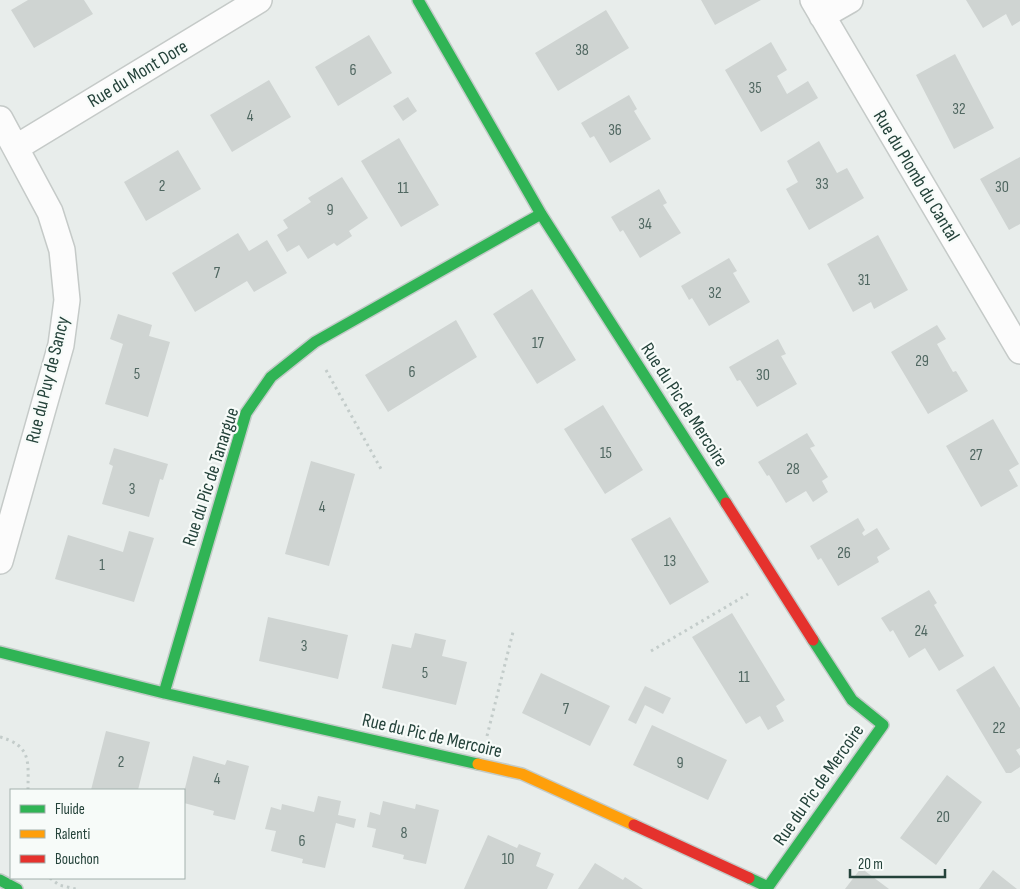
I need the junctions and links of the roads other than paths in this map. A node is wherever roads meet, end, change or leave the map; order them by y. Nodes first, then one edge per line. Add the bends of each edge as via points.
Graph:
1 (259, 0) edge
2 (418, 0) edge
3 (850, 0) edge
4 (817, 8) edge
5 (0, 119) edge
6 (17, 147) junction
7 (541, 214) junction
8 (1020, 351) edge
9 (0, 560) edge
10 (0, 652) edge
11 (164, 692) junction
12 (0, 880) edge
13 (17, 889) edge

1 - 6 street, Rue du Mont Dore
2 - 7 street, Rue du Pic de Mercoire
3 - 4 street
4 - 8 street, Rue du Plomb du Cantal
5 - 6 street, Rue du Puy de Sancy
6 - 9 street, Rue du Puy de Sancy via 50,212 62,250 67,300 61,345
7 - 11 street, Rue du Pic de Tanargue via 315,342 271,377 246,413
7 - 11 street, Rue du Pic de Mercoire via 852,700 883,725 768,887 522,774
10 - 11 street, Rue du Pic de Mercoire
12 - 13 street

